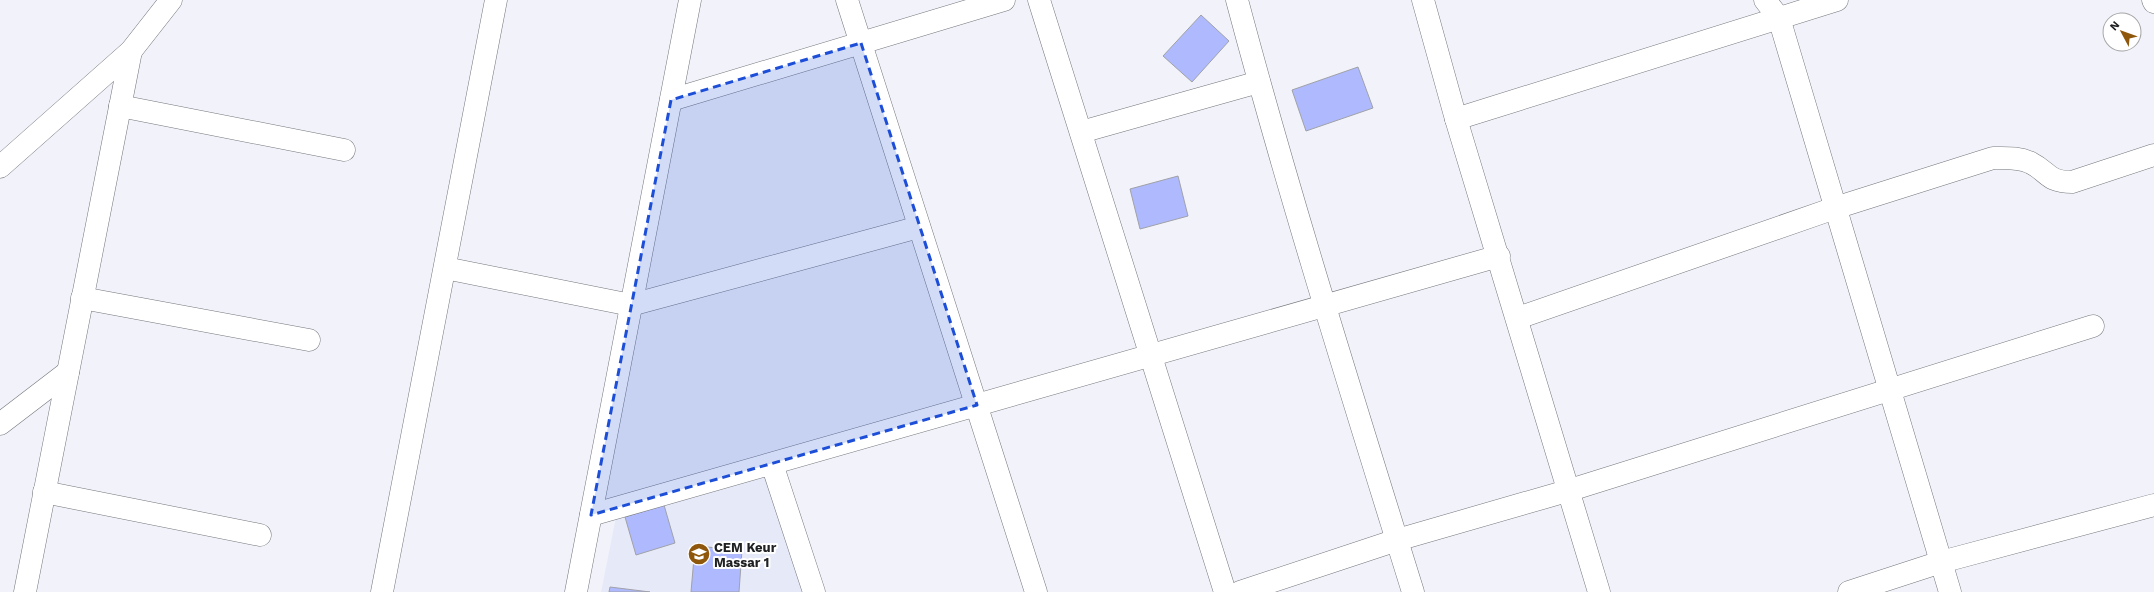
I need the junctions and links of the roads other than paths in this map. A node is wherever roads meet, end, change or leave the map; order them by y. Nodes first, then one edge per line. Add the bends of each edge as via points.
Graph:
1 (171, 0) edge
2 (690, 0) edge
3 (847, 0) edge
4 (1004, 0) edge
5 (1039, 0) edge
6 (1237, 0) edge
7 (1423, 0) edge
8 (1765, 0) edge
9 (1837, 0) edge
10 (492, 1) edge
11 (1779, 18) junction
12 (861, 43) junction
13 (131, 51) junction
14 (1259, 82) junction
15 (671, 100) junction
16 (120, 106) junction
17 (1456, 119) junction
18 (1080, 132) junction
19 (344, 150) dead end
20 (2154, 155) edge
21 (0, 167) edge
22 (1836, 208) junction
23 (919, 227) junction
24 (1499, 256) junction
25 (445, 268) junction
26 (82, 298) junction
27 (631, 305) junction
28 (1325, 305) junction
29 (1518, 318) junction
30 (2093, 326) dead end
31 (309, 340) dead end
32 (1151, 355) junction
33 (68, 372) junction
34 (1890, 389) junction
35 (977, 405) junction
36 (0, 424) edge
37 (772, 464) junction
38 (1567, 491) junction
39 (44, 492) junction
40 (2154, 505) edge
41 (591, 515) junction
42 (260, 535) dead end
43 (1397, 540) junction
44 (1941, 562) junction
45 (25, 592) edge
46 (382, 592) edge
47 (576, 592) edge
48 (814, 592) edge
49 (1036, 592) edge
50 (1225, 592) edge
51 (1240, 592) edge
52 (1413, 592) edge
53 (1599, 592) edge
54 (1849, 592) edge
55 (1950, 592) edge

1 - 13 street
2 - 15 street
3 - 12 street
4 - 12 street
5 - 18 street
6 - 14 street
7 - 17 street
8 - 11 street
9 - 11 street
10 - 25 street
11 - 17 street
11 - 22 street
12 - 15 street
12 - 23 street
13 - 16 street
13 - 21 street
14 - 18 street
14 - 28 street
15 - 27 street
16 - 19 street
16 - 26 street
17 - 24 street
18 - 32 street
20 - 22 street via 2072,182 2059,182 2046,176 2031,163 2011,158 1994,158
22 - 29 street
22 - 34 street
23 - 27 street
23 - 35 street
24 - 28 street
24 - 29 street
25 - 27 street
25 - 46 street
26 - 31 street
26 - 33 street
27 - 41 street
28 - 32 street
28 - 43 street
29 - 38 street
30 - 34 street
32 - 35 street
32 - 50 street
33 - 36 street
33 - 39 street
34 - 38 street
34 - 44 street
35 - 37 street
35 - 49 street
37 - 41 street
37 - 48 street
38 - 43 street
38 - 53 street
39 - 42 street
39 - 45 street
40 - 44 street
41 - 47 street
43 - 51 street
43 - 52 street
44 - 54 street
44 - 55 street

